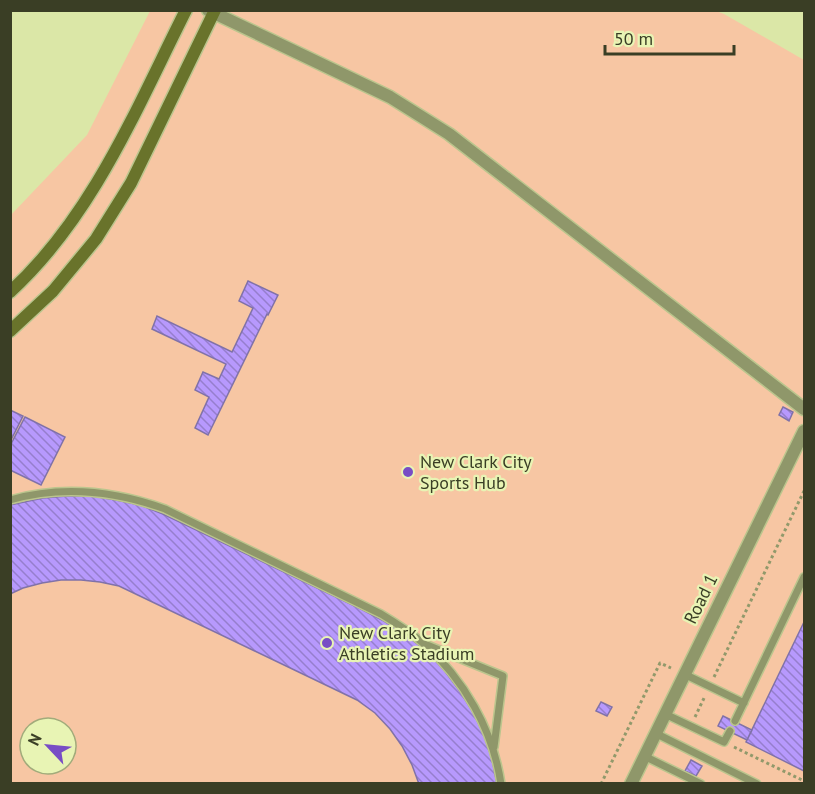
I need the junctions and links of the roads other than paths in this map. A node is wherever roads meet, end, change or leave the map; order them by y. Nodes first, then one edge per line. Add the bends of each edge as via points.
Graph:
1 (186, 10) edge
2 (212, 11) edge
3 (10, 292) edge
4 (10, 331) edge
5 (804, 409) edge
6 (804, 431) edge
7 (10, 500) edge
8 (804, 577) edge
9 (423, 644) junction
10 (684, 674) junction
11 (744, 703) junction
12 (665, 714) junction
13 (735, 721) dead end
14 (730, 731) dead end
15 (655, 733) junction
16 (493, 750) junction
17 (644, 756) junction
18 (501, 783) edge
19 (631, 783) edge
20 (701, 783) edge
21 (757, 783) edge

1 - 3 street via 105,172 67,230
2 - 4 street via 131,183 96,239 53,291
2 - 5 street via 390,97 449,134
6 - 10 street, Road 1
7 - 9 lane via 39,494 90,492 165,509 381,614
8 - 11 lane
9 - 16 lane via 458,681
9 - 16 lane via 503,676
10 - 11 lane
10 - 12 street, Road 1
11 - 13 lane
12 - 14 lane via 724,742
12 - 15 street, Road 1
15 - 17 street, Road 1
15 - 21 lane
16 - 18 lane
17 - 19 street, Road 1
17 - 20 lane

